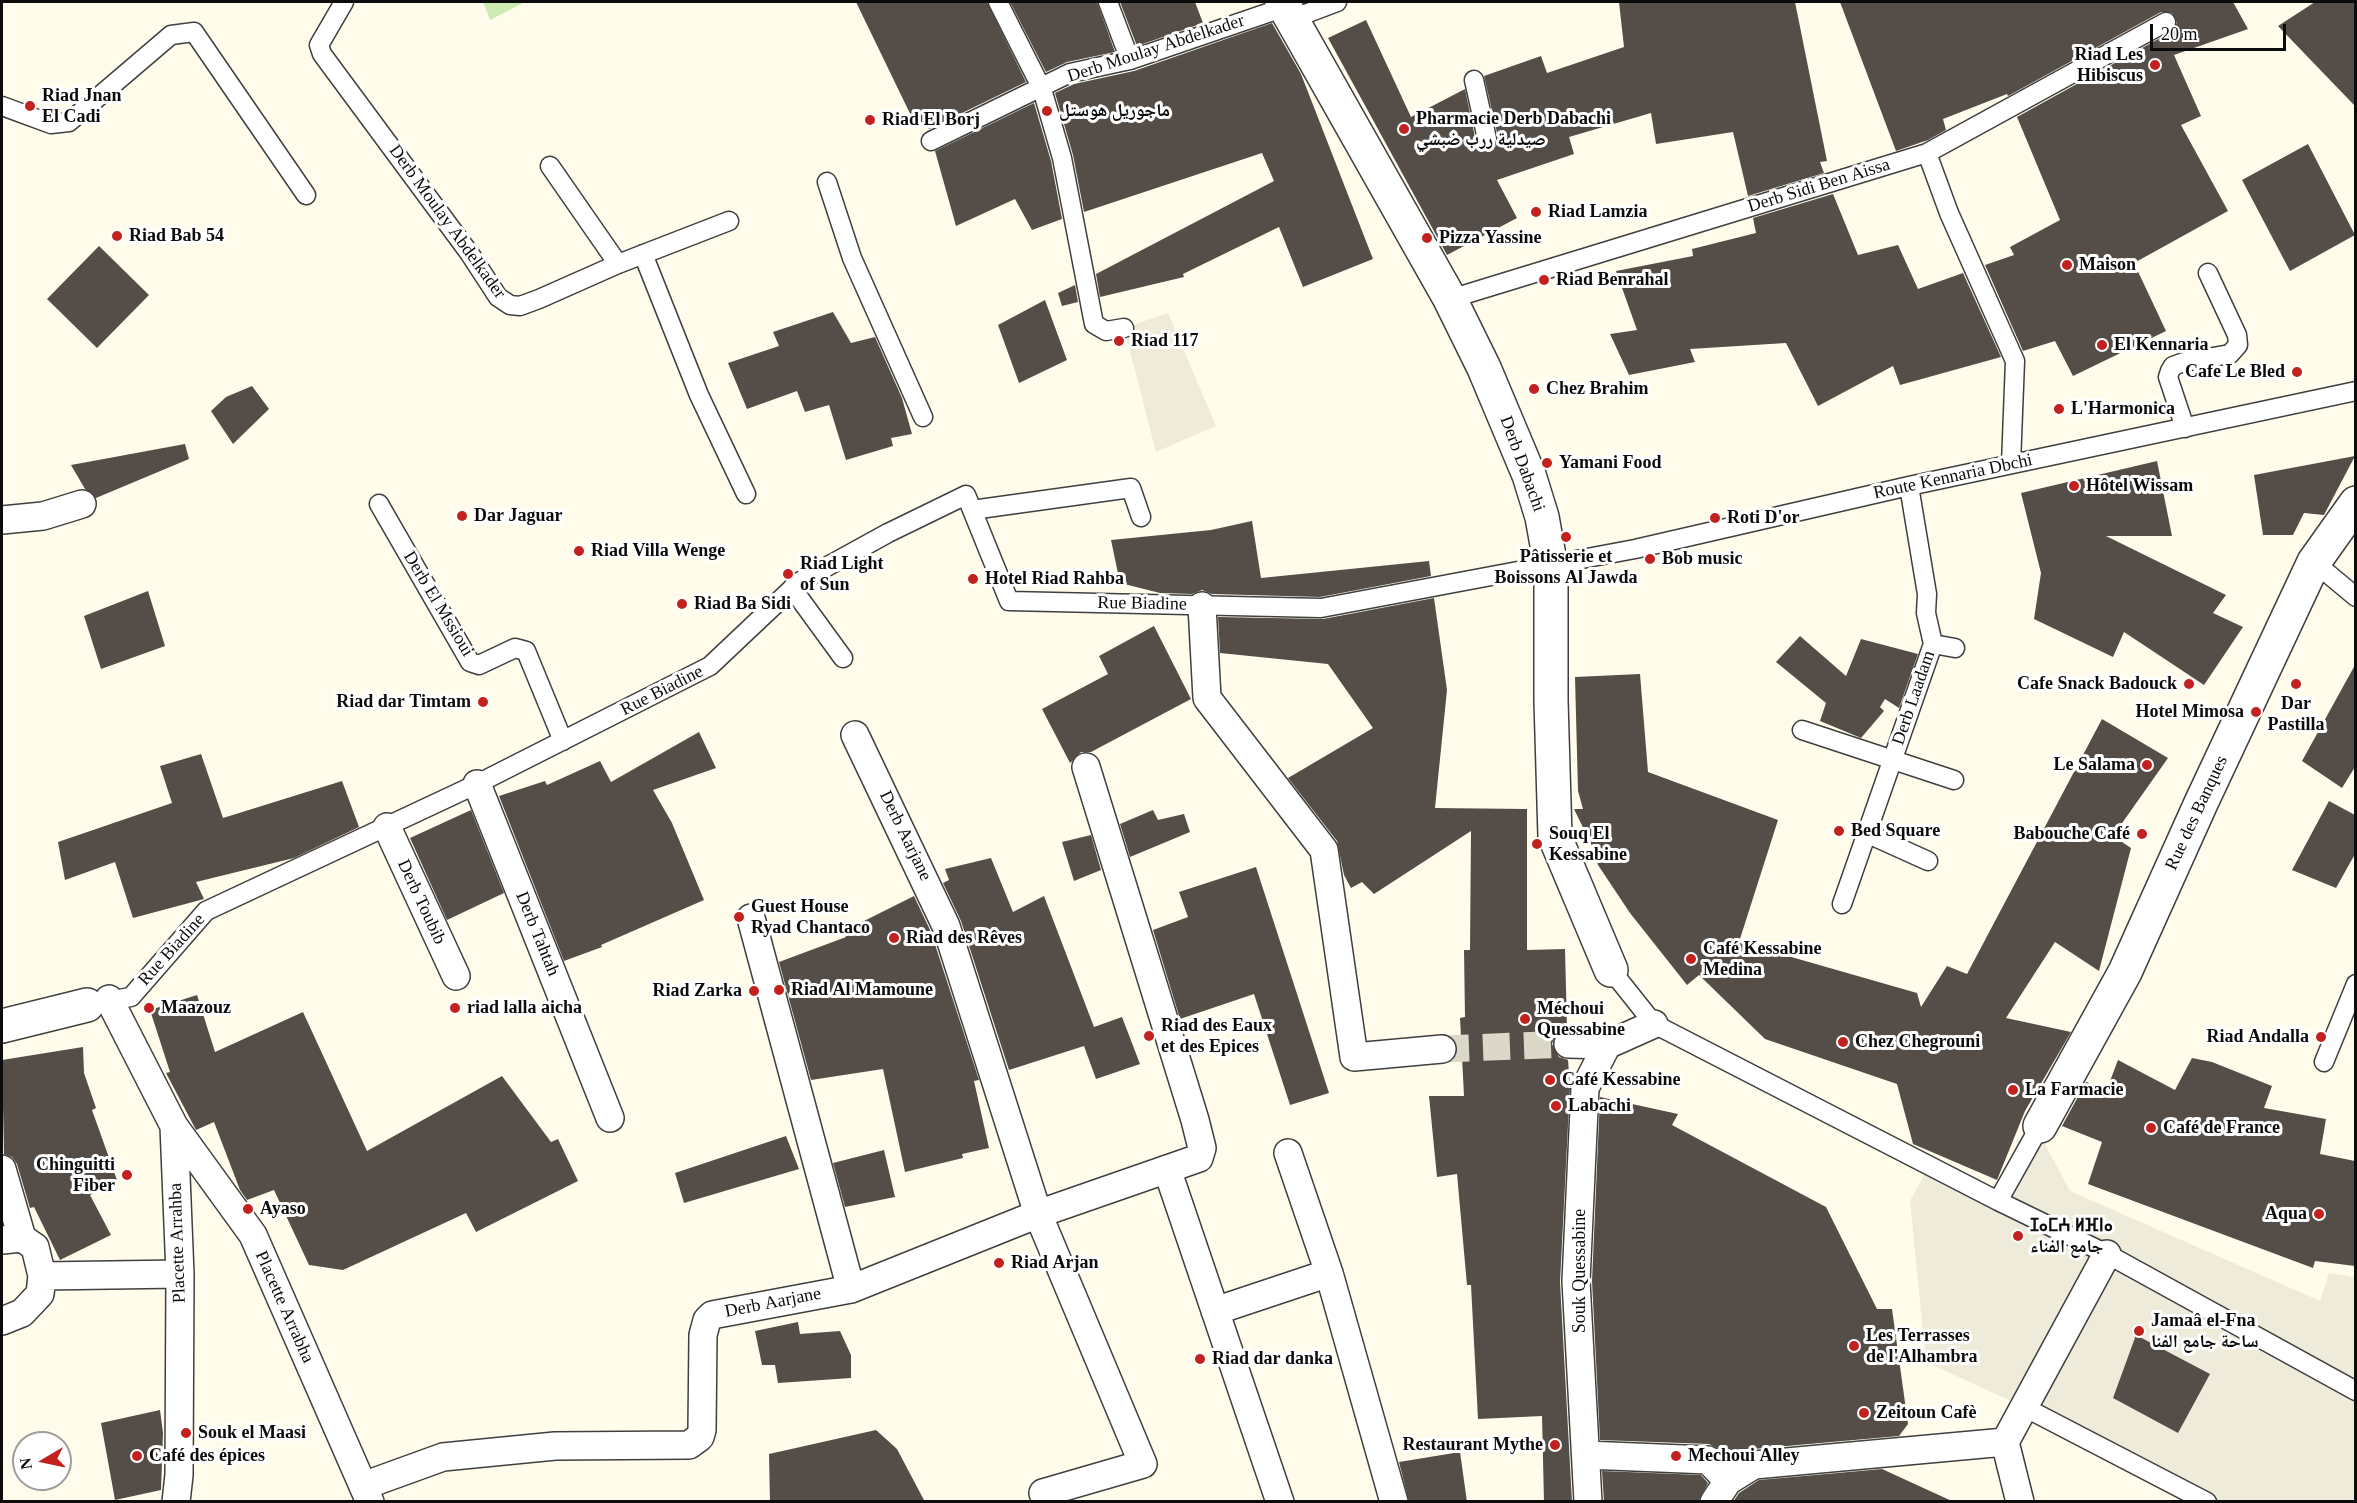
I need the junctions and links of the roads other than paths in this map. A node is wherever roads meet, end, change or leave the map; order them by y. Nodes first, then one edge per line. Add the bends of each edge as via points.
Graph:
1 (344, 2) edge
2 (998, 2) edge
3 (1108, 2) edge
4 (1337, 2) edge
5 (1286, 9) edge
6 (2166, 22) dead end
7 (1130, 60) junction
8 (1474, 80) dead end
9 (1042, 89) junction
10 (2, 106) edge
11 (1487, 139) dead end
12 (931, 141) dead end
13 (1927, 153) junction
14 (549, 166) dead end
15 (827, 182) dead end
16 (306, 195) dead end
17 (729, 221) dead end
18 (643, 254) junction
19 (618, 264) junction
20 (2208, 273) dead end
21 (1450, 299) junction
22 (1124, 328) dead end
23 (2355, 391) edge
24 (923, 417) dead end
25 (2185, 428) junction
26 (2011, 464) junction
27 (1909, 486) junction
28 (746, 494) dead end
29 (2355, 503) edge
30 (82, 504) dead end
31 (380, 504) dead end
32 (972, 510) junction
33 (1141, 517) dead end
34 (2, 520) edge
35 (2314, 562) junction
36 (1551, 567) junction
37 (792, 588) junction
38 (2355, 597) edge
39 (1202, 606) junction
40 (1933, 644) junction
41 (1955, 648) dead end
42 (843, 658) dead end
43 (1802, 730) dead end
44 (855, 735) dead end
45 (563, 741) junction
46 (1894, 758) junction
47 (1086, 767) dead end
48 (1954, 780) dead end
49 (477, 784) junction
50 (387, 827) junction
51 (1866, 833) junction
52 (1928, 861) dead end
53 (1842, 904) dead end
54 (751, 918) dead end
55 (1611, 970) joint
56 (456, 976) dead end
57 (2355, 984) edge
58 (98, 1002) junction
59 (1654, 1024) junction
60 (2, 1026) edge
61 (1568, 1044) tunnel mouth
62 (1607, 1046) junction
63 (1442, 1049) tunnel mouth
64 (2324, 1062) dead end
65 (610, 1118) dead end
66 (174, 1126) junction
67 (2040, 1126) joint
68 (1288, 1153) dead end
69 (2, 1169) edge
70 (1167, 1169) junction
71 (1998, 1202) junction
72 (1038, 1214) junction
73 (12, 1239) edge
74 (2106, 1254) junction
75 (180, 1274) junction
76 (1329, 1274) junction
77 (42, 1276) junction
78 (851, 1288) junction
79 (1215, 1311) junction
80 (2, 1321) edge
81 (2355, 1391) edge
82 (2024, 1407) junction
83 (2005, 1442) junction
84 (1586, 1455) junction
85 (1721, 1491) edge
86 (367, 1494) edge
87 (176, 1502) edge
88 (1047, 1502) edge
89 (1280, 1502) edge
90 (1394, 1502) edge
91 (1588, 1502) edge
92 (2020, 1502) edge
93 (2206, 1502) edge

1 - 19 lane, Derb Moulay Abdelkader via 319,45 322,54 498,297 520,306
2 - 9 lane
3 - 7 lane
4 - 5 lane, Derb Moulay Abdelkader
5 - 7 lane, Derb Moulay Abdelkader
5 - 21 street, Derb Dabachi
6 - 13 lane, Derb Sidi Ben Aissa
7 - 9 lane, Derb Moulay Abdelkader via 1070,74
8 - 11 lane
9 - 12 lane, Derb Moulay Abdelkader
9 - 22 lane via 1062,158 1094,324 1106,331
10 - 16 lane via 51,124 69,122 171,35 194,32
13 - 21 lane, Derb Sidi Ben Aissa
13 - 26 lane via 1949,213 2015,361
14 - 19 lane
15 - 24 lane via 852,258
17 - 18 lane, Derb Moulay Abdelkader
18 - 19 lane, Derb Moulay Abdelkader
18 - 28 lane via 699,395
20 - 25 lane via 2238,345 2230,354 2173,366 2168,377
21 - 36 street, Derb Dabachi via 1529,475
23 - 25 lane, Route Kennaria Dbchi
25 - 26 lane, Route Kennaria Dbchi
26 - 27 lane, Route Kennaria Dbchi
27 - 36 lane, Route Kennaria Dbchi
27 - 40 lane, Derb Laadam
29 - 35 street, Rue des Banques
30 - 34 street via 43,516
31 - 45 lane, Derb El Mssioui via 470,662 479,665 515,648 525,651
32 - 33 lane via 1131,488
32 - 37 lane, Rue Biadine via 966,495 888,533
32 - 39 lane, Rue Biadine via 1009,601
35 - 38 lane
35 - 67 street, Rue des Banques via 2125,972
36 - 39 lane, Rue Biadine via 1321,608
36 - 55 street, Derb Dabachi via 1554,837
37 - 42 lane
37 - 45 lane, Rue Biadine via 710,666
39 - 63 street via 1207,698 1324,850 1354,1058
40 - 41 lane
40 - 46 lane, Derb Laadam
43 - 46 lane
44 - 72 street, Derb Aarjane via 946,926
45 - 49 lane, Rue Biadine
46 - 48 lane
46 - 51 lane, Derb Laadam
47 - 70 street, Derb Aarjane via 1202,1148 1196,1160
49 - 50 lane, Rue Biadine
49 - 65 street, Derb Tahtah
50 - 56 street, Derb Toubib
50 - 58 lane, Rue Biadine via 206,911 131,996
51 - 52 lane
51 - 53 lane, Derb Laadam
54 - 78 street
55 - 59 lane
57 - 64 lane
58 - 60 street
58 - 66 street, Placette Arrahba
59 - 62 street
59 - 71 lane
61 - 62 street
62 - 84 street, Souk Quessabine via 1585,1088 1576,1281
66 - 75 street, Placette Arrahba
66 - 86 street, Placette Arrabha via 253,1235
67 - 71 lane
68 - 76 street
69 - 73 street
70 - 72 street, Derb Aarjane
70 - 79 street
71 - 74 lane
72 - 78 street, Derb Aarjane
72 - 88 street, Derb Aarjane via 1143,1464 1043,1493
73 - 77 street via 35,1247
74 - 81 lane
74 - 82 street
75 - 77 street
75 - 87 street, Placette Arrahba
76 - 79 street
76 - 90 street
77 - 80 street via 40,1294 22,1313
78 - 86 street, Derb Aarjane via 721,1312 707,1320 703,1335 703,1421 700,1437 689,1445 555,1446 443,1457
79 - 89 street
82 - 83 street
82 - 93 lane
83 - 85 street via 1754,1465
83 - 92 street
84 - 85 street via 1708,1460
84 - 91 street, Souk Quessabine

